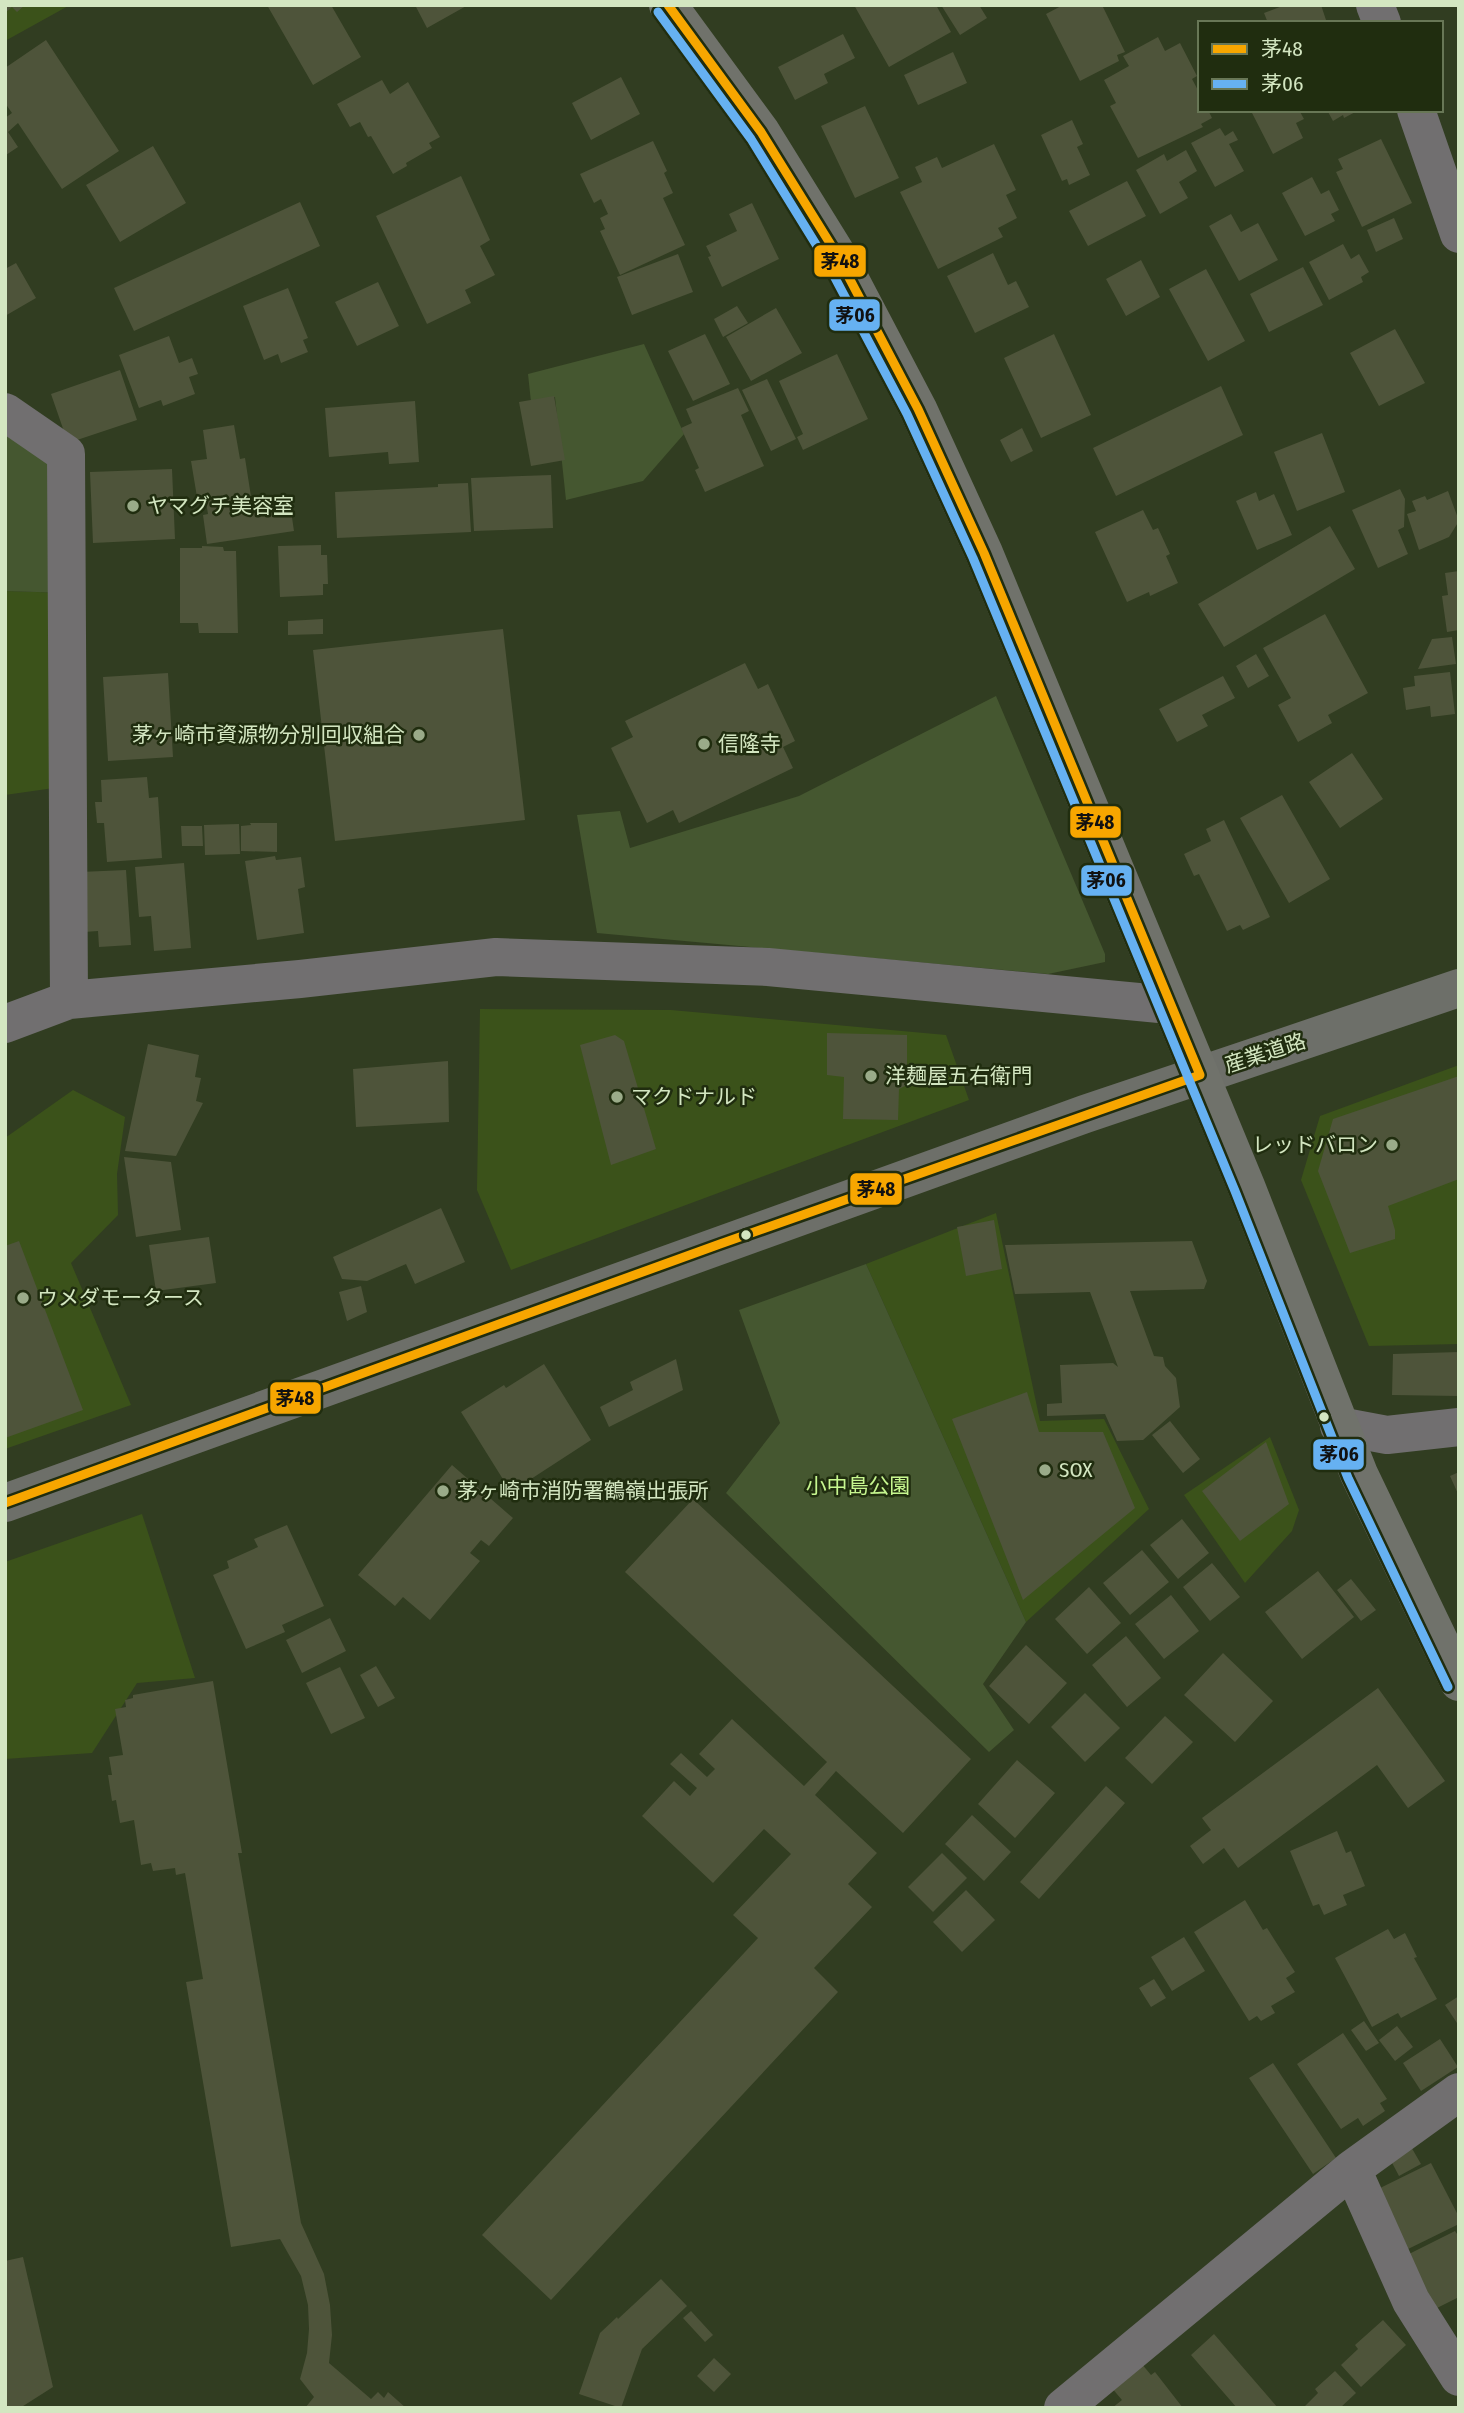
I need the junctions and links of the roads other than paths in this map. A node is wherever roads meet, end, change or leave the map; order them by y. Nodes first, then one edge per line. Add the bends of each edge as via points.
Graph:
1 (668, 5) edge
2 (1417, 112) edge
3 (1459, 234) edge
4 (5, 412) edge
5 (1459, 988) edge
6 (69, 1000) junction
7 (1170, 1005) junction
8 (5, 1024) edge
9 (1200, 1075) junction
10 (1339, 1426) junction
11 (1459, 1427) edge
12 (5, 1503) edge
13 (1459, 1682) edge
14 (1459, 2092) edge
15 (1352, 2169) junction
16 (1459, 2377) edge
17 (1063, 2408) edge

1 - 7 highway via 761,131 836,253 918,409 984,553
2 - 3 street
4 - 6 street via 66,454
5 - 9 main road, 産業道路
6 - 7 street via 496,957 768,967
6 - 8 street
7 - 9 highway
9 - 10 highway
9 - 12 main road, 産業道路
10 - 11 street via 1387,1435
10 - 13 highway
14 - 15 street
15 - 16 street via 1411,2301
15 - 17 street

